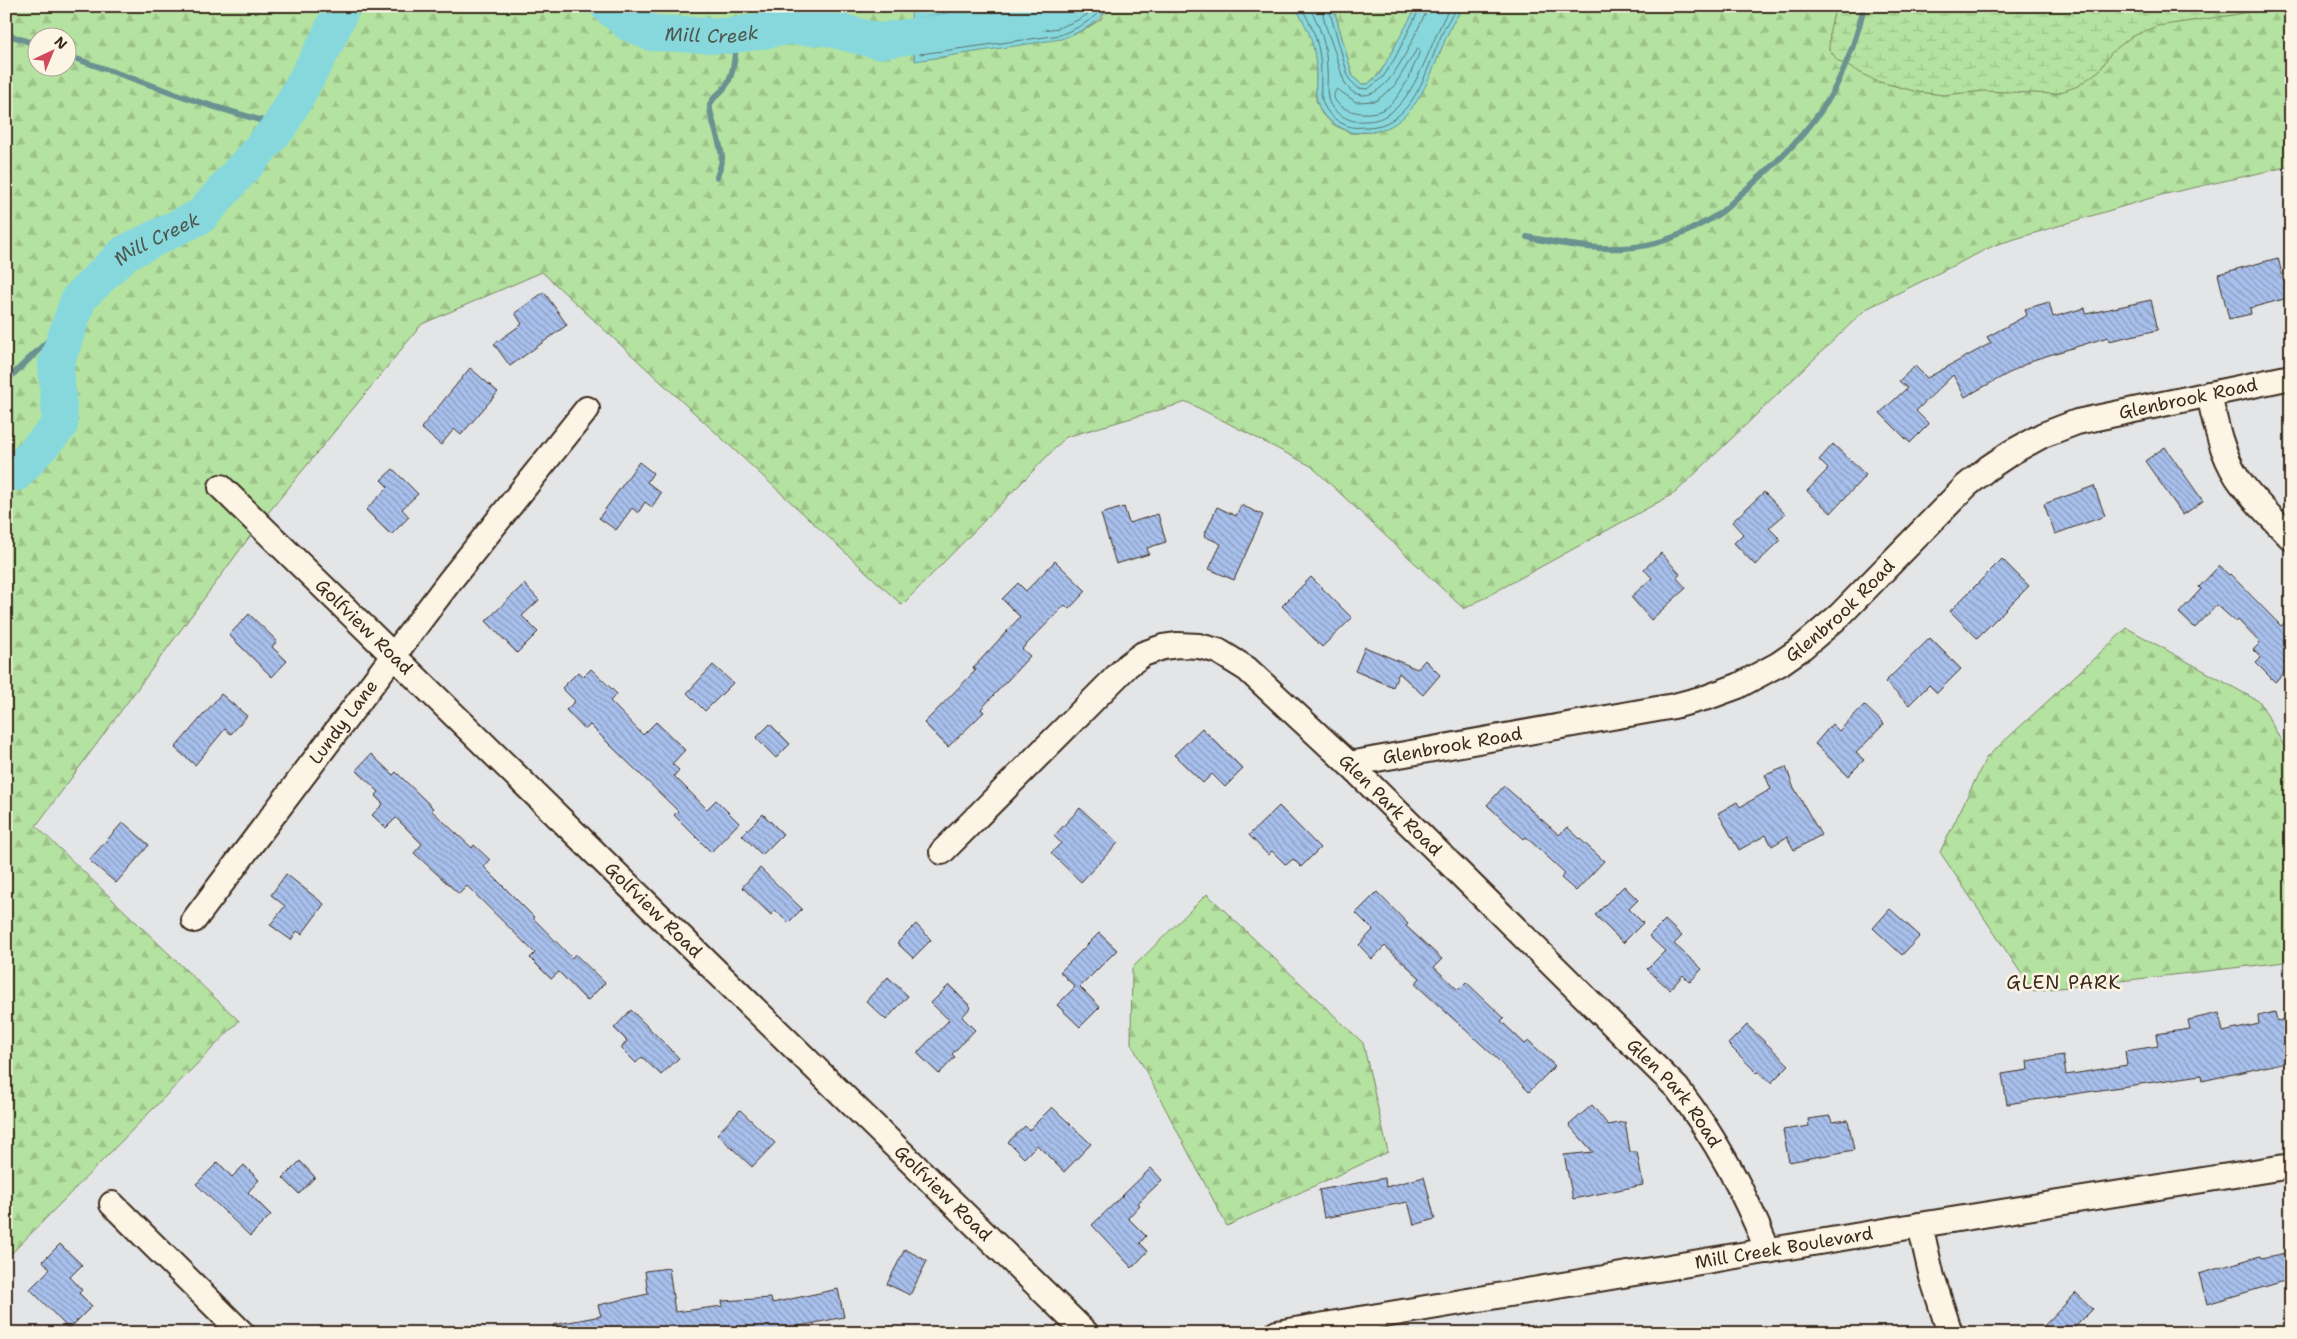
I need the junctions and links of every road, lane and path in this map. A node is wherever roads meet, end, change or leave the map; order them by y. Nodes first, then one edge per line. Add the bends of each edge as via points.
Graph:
1 (2291, 377) edge
2 (2209, 394) junction
3 (587, 409) dead end
4 (221, 487) dead end
5 (2291, 538) edge
6 (393, 657) junction
7 (1349, 764) junction
8 (942, 852) dead end
9 (194, 920) dead end
10 (2291, 1166) edge
11 (112, 1204) dead end
12 (1920, 1225) junction
13 (1768, 1251) junction
14 (242, 1333) edge
15 (1086, 1333) edge
16 (1277, 1333) edge
17 (1950, 1333) edge

1 - 2 street, Glenbrook Road
2 - 5 street via 2225,453 2237,477
2 - 7 street, Glenbrook Road via 2077,422 2012,452 1966,486 1819,635 1779,664 1738,686 1674,706
3 - 6 street, Lundy Lane
4 - 6 street, Golfview Road
6 - 9 street, Lundy Lane
6 - 15 street, Golfview Road
7 - 8 street, Glen Park Road via 1230,656 1199,646 1163,647 1143,654 1128,665
7 - 13 street, Glen Park Road via 1677,1088 1704,1123 1728,1163
10 - 12 street, Mill Creek Boulevard
11 - 14 street
12 - 13 street, Mill Creek Boulevard
12 - 17 street
13 - 16 street, Mill Creek Boulevard

